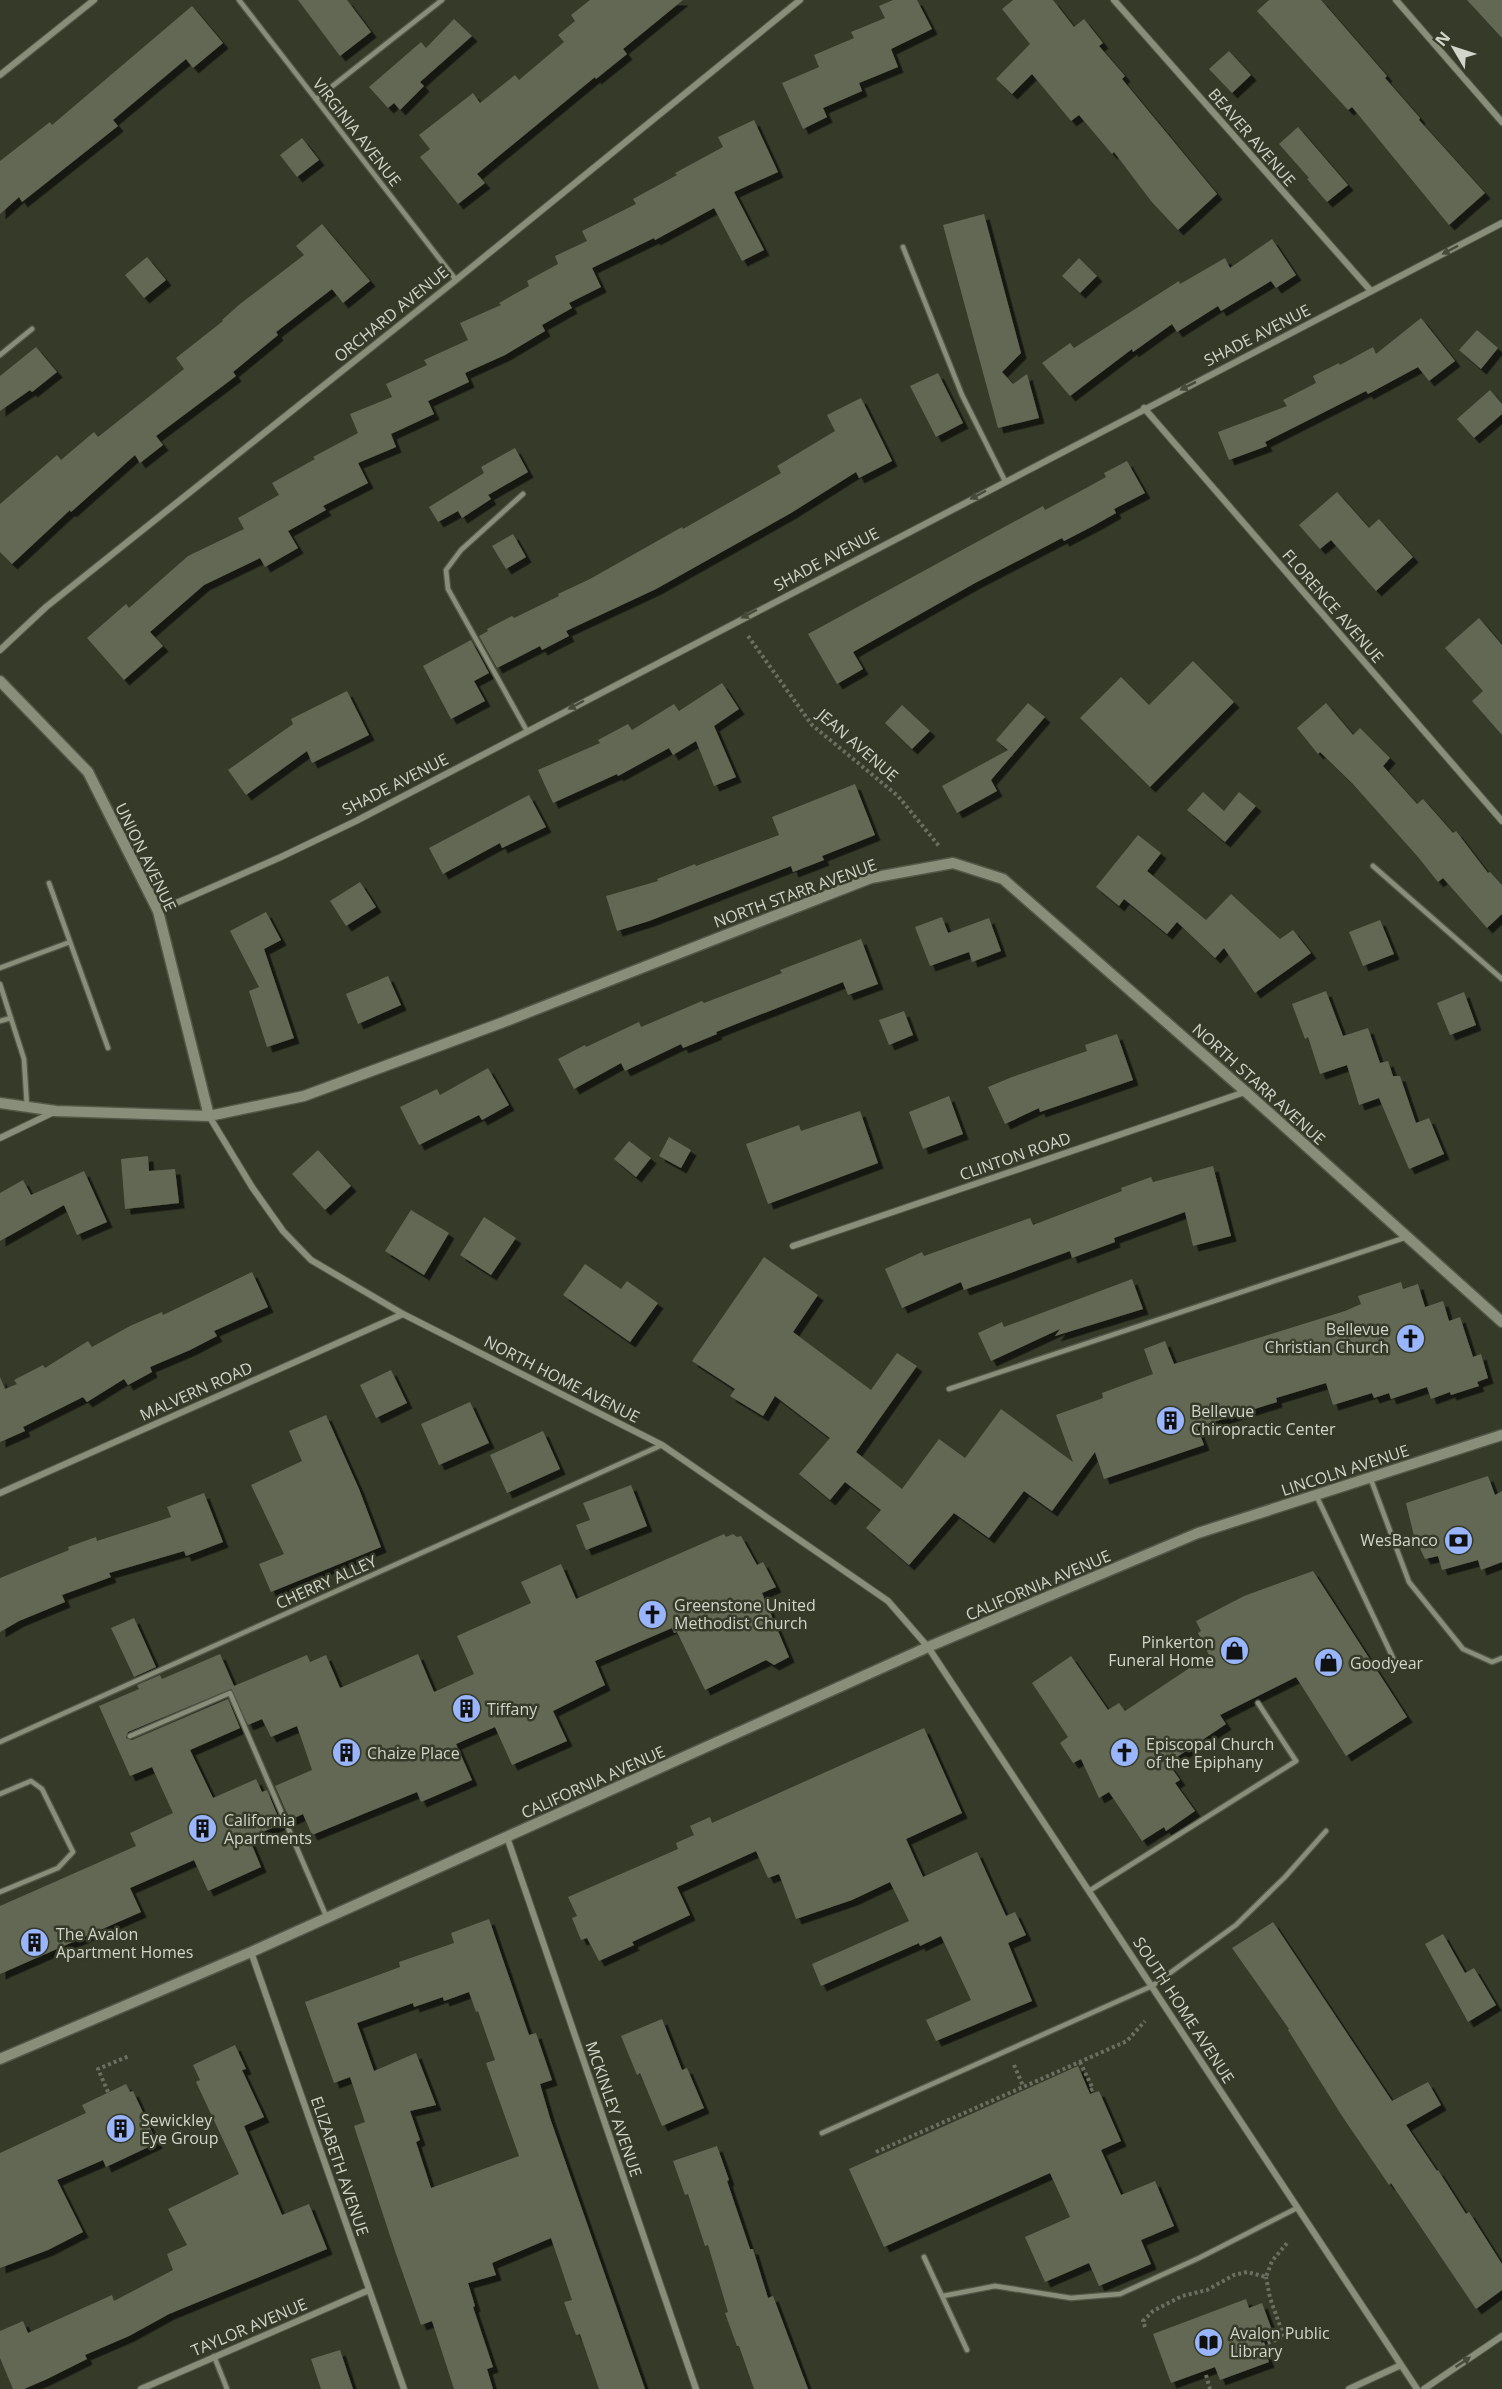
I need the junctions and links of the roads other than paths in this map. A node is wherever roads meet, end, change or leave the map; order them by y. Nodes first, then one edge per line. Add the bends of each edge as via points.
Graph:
1 (94, 0) edge
2 (239, 0) edge
3 (442, 0) edge
4 (800, 0) edge
5 (1114, 0) edge
6 (1396, 0) edge
7 (0, 75) edge
8 (316, 99) junction
9 (1502, 122) edge
10 (1502, 223) edge
11 (903, 247) dead end
12 (456, 280) junction
13 (1371, 291) junction
14 (32, 329) dead end
15 (0, 355) edge
16 (1144, 408) junction
17 (1005, 481) junction
18 (523, 494) dead end
19 (0, 650) edge
20 (0, 681) edge
21 (527, 731) junction
22 (1502, 822) edge
23 (1373, 866) dead end
24 (49, 883) dead end
25 (158, 911) junction
26 (70, 942) junction
27 (0, 968) edge
28 (1502, 979) edge
29 (0, 984) edge
30 (11, 1018) junction
31 (0, 1021) edge
32 (108, 1048) dead end
33 (1246, 1092) junction
34 (0, 1103) edge
35 (27, 1107) junction
36 (56, 1111) junction
37 (209, 1116) junction
38 (0, 1138) edge
39 (1407, 1237) junction
40 (793, 1246) dead end
41 (403, 1314) junction
42 (1502, 1322) edge
43 (949, 1389) dead end
44 (1502, 1435) edge
45 (662, 1445) junction
46 (1370, 1477) junction
47 (0, 1493) edge
48 (1316, 1495) junction
49 (1198, 1533) joint
50 (928, 1647) junction
51 (1502, 1658) edge
52 (1394, 1660) dead end
53 (1258, 1703) dead end
54 (130, 1736) dead end
55 (0, 1742) edge
56 (0, 1794) edge
57 (1326, 1831) dead end
58 (507, 1837) junction
59 (0, 1892) edge
60 (1089, 1892) junction
61 (327, 1918) junction
62 (251, 1952) junction
63 (1152, 1986) junction
64 (0, 2059) edge
65 (822, 2133) dead end
66 (1297, 2208) junction
67 (924, 2257) dead end
68 (369, 2290) junction
69 (943, 2296) junction
70 (1502, 2336) edge
71 (967, 2350) dead end
72 (214, 2356) junction
73 (1401, 2365) junction
74 (141, 2389) edge
75 (227, 2389) edge
76 (404, 2389) edge
77 (696, 2389) edge
78 (1349, 2389) edge
79 (1417, 2389) edge
80 (1424, 2389) edge

1 - 7 street
2 - 8 lane, VIRGINIA AVENUE
3 - 8 lane
4 - 12 street, ORCHARD AVENUE
5 - 13 street, BEAVER AVENUE
6 - 9 street
8 - 12 lane, VIRGINIA AVENUE
10 -> 13 street, SHADE AVENUE
11 - 17 lane via 962,395
12 - 19 street, ORCHARD AVENUE via 46,607
13 -> 16 street, SHADE AVENUE
14 - 15 lane
16 - 17 street, SHADE AVENUE
16 - 22 street, FLORENCE AVENUE
17 -> 21 street, SHADE AVENUE
18 - 21 lane via 461,550 447,570 448,589
20 - 25 street, UNION AVENUE via 88,772
21 - 25 street, SHADE AVENUE via 356,821
23 - 28 lane
24 - 26 lane
25 - 37 street, UNION AVENUE
26 - 27 lane
26 - 32 lane
29 - 30 lane
30 - 31 lane
30 - 35 lane via 24,1059
33 - 37 street, NORTH STARR AVENUE via 1003,879 953,863 871,878 304,1096
33 - 39 street, NORTH STARR AVENUE
33 - 40 street, CLINTON ROAD
34 - 35 street, NORTH STARR AVENUE
35 - 36 street, NORTH STARR AVENUE
36 - 37 street, NORTH STARR AVENUE
36 - 38 street
37 - 41 street, NORTH HOME AVENUE via 252,1187 311,1260
39 - 42 street, NORTH STARR AVENUE
39 - 43 lane
41 - 45 street, NORTH HOME AVENUE
41 - 47 street, MALVERN ROAD
44 - 46 street, LINCOLN AVENUE
45 - 50 street, NORTH HOME AVENUE via 888,1601
45 - 55 lane, CHERRY ALLEY
46 - 48 street, LINCOLN AVENUE
46 - 51 lane via 1409,1582 1463,1649 1492,1662
48 - 49 street, LINCOLN AVENUE
48 - 52 lane
49 - 50 street, CALIFORNIA AVENUE
50 - 58 street, CALIFORNIA AVENUE
50 - 60 street, SOUTH HOME AVENUE
53 - 60 lane via 1296,1761
54 - 61 lane via 230,1693
56 - 59 lane via 31,1781 42,1789 73,1852 58,1869
57 - 63 lane via 1236,1926
58 - 61 street, CALIFORNIA AVENUE
58 - 77 street, MCKINLEY AVENUE
60 - 63 street, SOUTH HOME AVENUE
61 - 62 street, CALIFORNIA AVENUE
62 - 64 street, CALIFORNIA AVENUE
62 - 68 street, ELIZABETH AVENUE
63 - 65 lane
63 - 66 street, SOUTH HOME AVENUE
66 - 69 lane via 1120,2294 1071,2298 994,2286
66 - 73 street, SOUTH HOME AVENUE
67 - 69 lane
68 - 72 street, TAYLOR AVENUE
68 - 76 street, ELIZABETH AVENUE
69 - 71 lane
80 -> 70 street
72 - 74 street, TAYLOR AVENUE
72 - 75 lane
73 - 78 street
73 - 79 street, SOUTH HOME AVENUE

